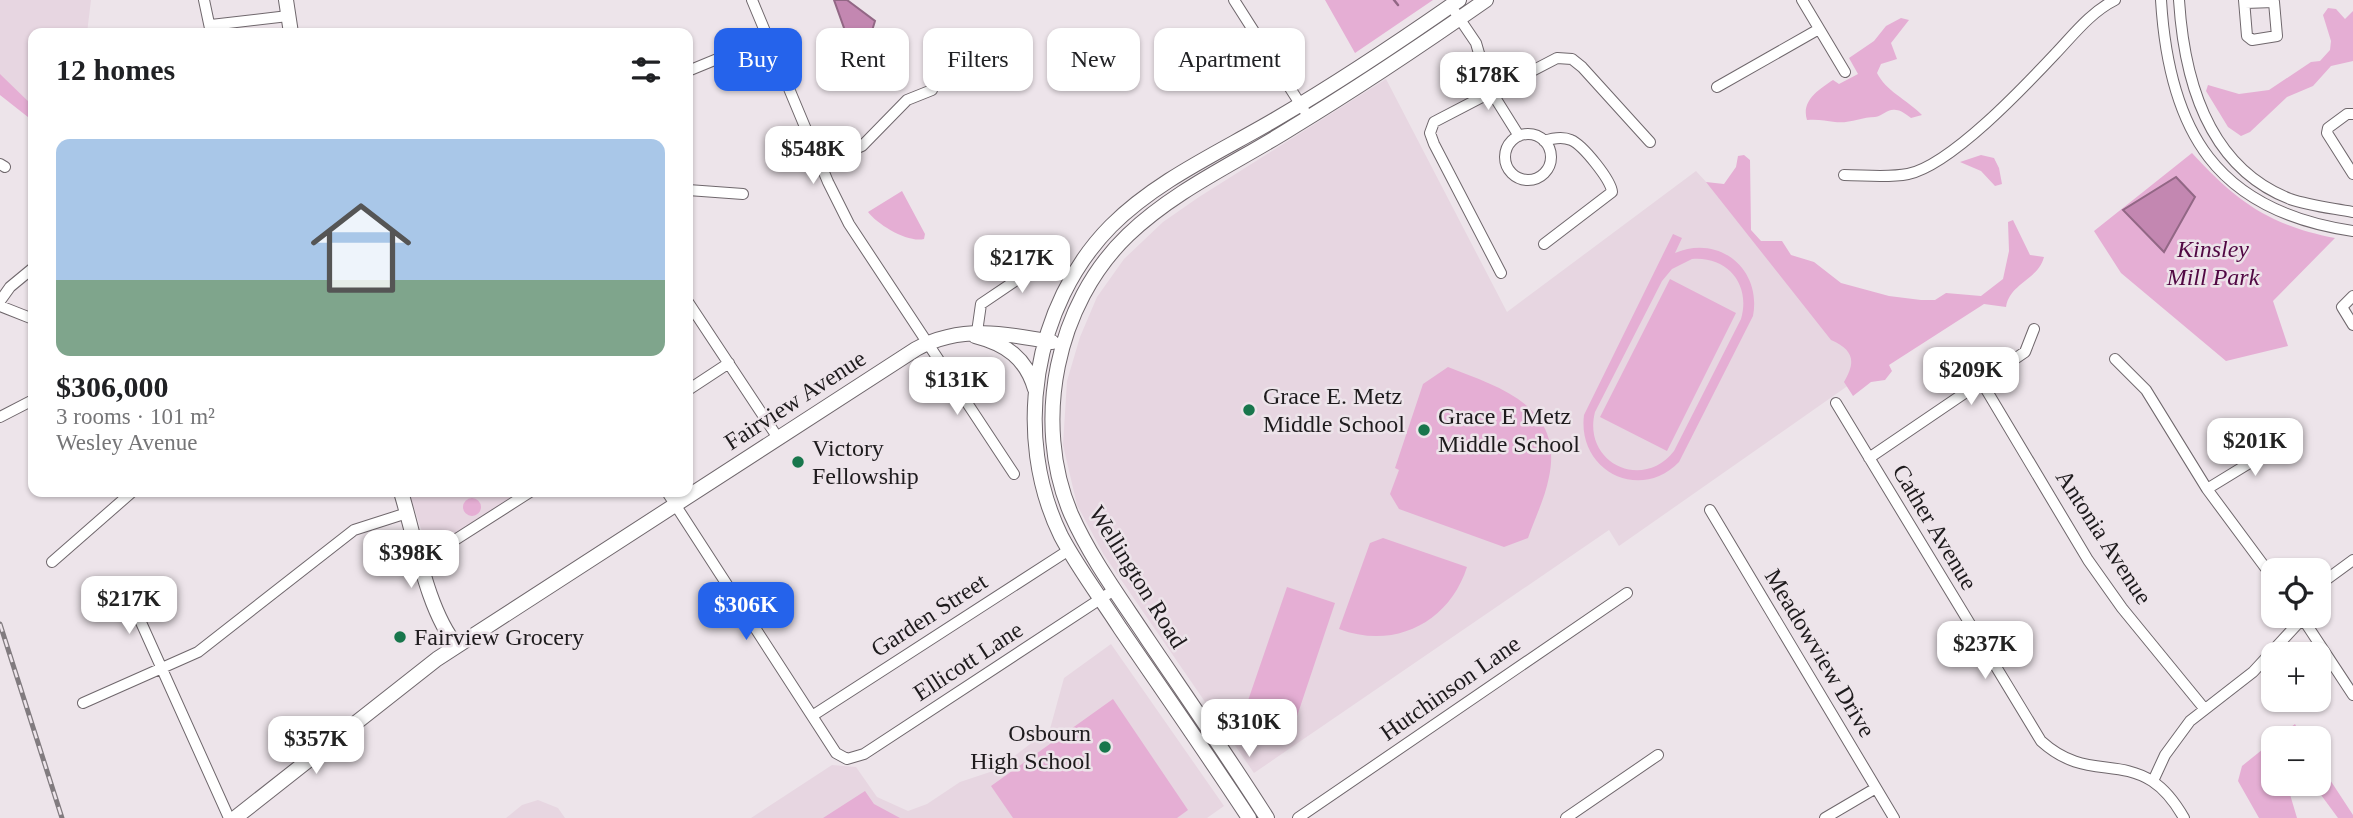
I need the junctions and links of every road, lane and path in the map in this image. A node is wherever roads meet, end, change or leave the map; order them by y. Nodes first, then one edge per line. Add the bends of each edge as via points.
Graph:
1 (204, 0) edge
2 (286, 0) edge
3 (752, 0) edge
4 (1234, 0) edge
5 (1486, 0) edge
6 (1802, 0) edge
7 (2115, 0) edge
8 (2161, 0) edge
9 (2179, 0) edge
10 (1456, 8) edge
11 (288, 16) junction
12 (211, 28) edge
13 (217, 28) edge
14 (290, 28) edge
15 (764, 28) edge
16 (1819, 29) junction
17 (714, 60) edge
18 (693, 69) edge
19 (1845, 72) dead end
20 (1717, 88) dead end
21 (790, 91) edge
22 (930, 91) edge
23 (1492, 92) junction
24 (1300, 105) junction
25 (2353, 114) edge
26 (1309, 118) junction
27 (1519, 136) junction
28 (1544, 141) junction
29 (1650, 142) dead end
30 (2353, 149) edge
31 (2342, 157) junction
32 (821, 164) junction
33 (2353, 174) edge
34 (1844, 175) dead end
35 (693, 190) edge
36 (743, 194) dead end
37 (2353, 212) edge
38 (2353, 230) edge
39 (1544, 244) dead end
40 (1058, 252) dead end
41 (28, 272) edge
42 (1501, 273) dead end
43 (2353, 296) edge
44 (0, 303) edge
45 (693, 309) edge
46 (28, 317) edge
47 (2353, 326) edge
48 (2034, 329) dead end
49 (970, 333) junction
50 (1045, 341) junction
51 (928, 343) junction
52 (1063, 344) junction
53 (2115, 359) dead end
54 (729, 363) junction
55 (1981, 381) junction
56 (693, 387) edge
57 (1036, 396) junction
58 (28, 403) edge
59 (1836, 403) dead end
60 (0, 417) edge
61 (778, 438) junction
62 (2287, 440) dead end
63 (1869, 458) junction
64 (1014, 474) dead end
65 (693, 486) edge
66 (2207, 489) junction
67 (126, 497) edge
68 (402, 497) edge
69 (522, 497) edge
70 (671, 498) edge
71 (1710, 510) dead end
72 (407, 513) junction
73 (1069, 550) junction
74 (2353, 560) edge
75 (422, 561) junction
76 (52, 562) dead end
77 (2261, 562) edge
78 (2331, 576) edge
79 (125, 589) dead end
80 (1114, 590) junction
81 (1627, 593) dead end
82 (1101, 599) junction
83 (2292, 628) edge
84 (2309, 628) edge
85 (457, 646) junction
86 (161, 669) junction
87 (2353, 695) edge
88 (83, 703) dead end
89 (2203, 707) junction
90 (812, 716) junction
91 (1658, 755) dead end
92 (2152, 781) junction
93 (1876, 788) junction
94 (229, 818) edge
95 (235, 818) edge
96 (1249, 818) edge
97 (1267, 818) edge
98 (1298, 818) edge
99 (1566, 818) edge
100 (1825, 818) edge
101 (1894, 818) edge
102 (2185, 818) edge

1 - 12 street
2 - 11 main road
3 - 15 street
4 - 24 street
5 - 10 main road, Wellington Road
6 - 16 street
7 - 34 street via 2084,23 2018,93 1967,138 1917,171
8 - 38 street via 2169,76 2190,130 2213,163 2263,206 2302,221
9 - 37 street via 2181,37 2192,86 2225,149 2273,191 2304,203
10 - 23 street via 1476,43
10 - 24 main road, Wellington Road
10 - 26 main road, Wellington Road
11 - 13 street
11 - 14 main road
16 - 19 street
16 - 20 street
17 - 18 street
21 - 32 street
22 - 32 street via 907,100 862,146
23 - 27 street
23 - 29 street via 1556,58 1573,59
23 - 42 street via 1434,122 1430,133
24 - 26 street
24 - 50 main road, Wellington Road via 1152,192 1111,226 1069,282
25 - 31 street via 2327,130
26 - 52 main road, Wellington Road via 1196,184 1128,234 1095,274
27 - 28 street via 1534,135
27 - 28 street via 1508,146 1505,158 1512,174 1522,180 1540,177 1548,169 1550,151
28 - 39 street via 1562,138 1575,142 1609,180 1612,192
30 - 31 street
31 - 33 street
32 - 51 street via 849,224
35 - 36 street
40 - 49 street via 981,304
41 - 44 street
43 - 47 street via 2342,307
44 - 46 street
45 - 54 street
48 - 55 street via 2025,352
49 - 50 main road, Fairview Avenue
49 - 51 main road, Fairview Avenue
49 - 57 main road via 1016,354
50 - 52 main road, Fairview Avenue
50 - 57 main road, Wellington Road
51 - 61 main road, Fairview Avenue
51 - 64 street
52 - 80 main road, Wellington Road via 1052,426 1058,475 1080,532
53 - 66 street via 2146,390
54 - 56 street
54 - 61 street
55 - 63 street
55 - 89 street, Antonia Avenue via 2088,560
57 - 73 main road, Wellington Road via 1038,463 1051,512
58 - 60 street
59 - 63 street, Cather Avenue
61 - 65 main road, Fairview Avenue
62 - 66 street
63 - 92 street, Cather Avenue via 2041,741 2075,764
66 - 77 street
67 - 76 street
68 - 72 main road
69 - 75 street
70 - 85 main road, Fairview Avenue
70 - 90 street
71 - 93 street, Meadowview Drive
72 - 75 main road
72 - 86 street via 354,530 223,635
73 - 82 main road, Wellington Road
73 - 90 street, Garden Street
74 - 78 street
75 - 85 main road via 438,616
79 - 86 street
80 - 82 street, Ellicott Lane
80 - 97 main road, Wellington Road
81 - 98 street, Hutchinson Lane
82 - 90 street, Ellicott Lane via 864,754 841,757
82 - 96 main road, Wellington Road
83 - 89 street via 2253,672
84 - 87 street
85 - 95 main road, Fairview Avenue
86 - 88 street
86 - 94 street
89 - 92 street via 2177,736
91 - 99 street
92 - 102 street
93 - 100 street
93 - 101 street, Meadowview Drive

